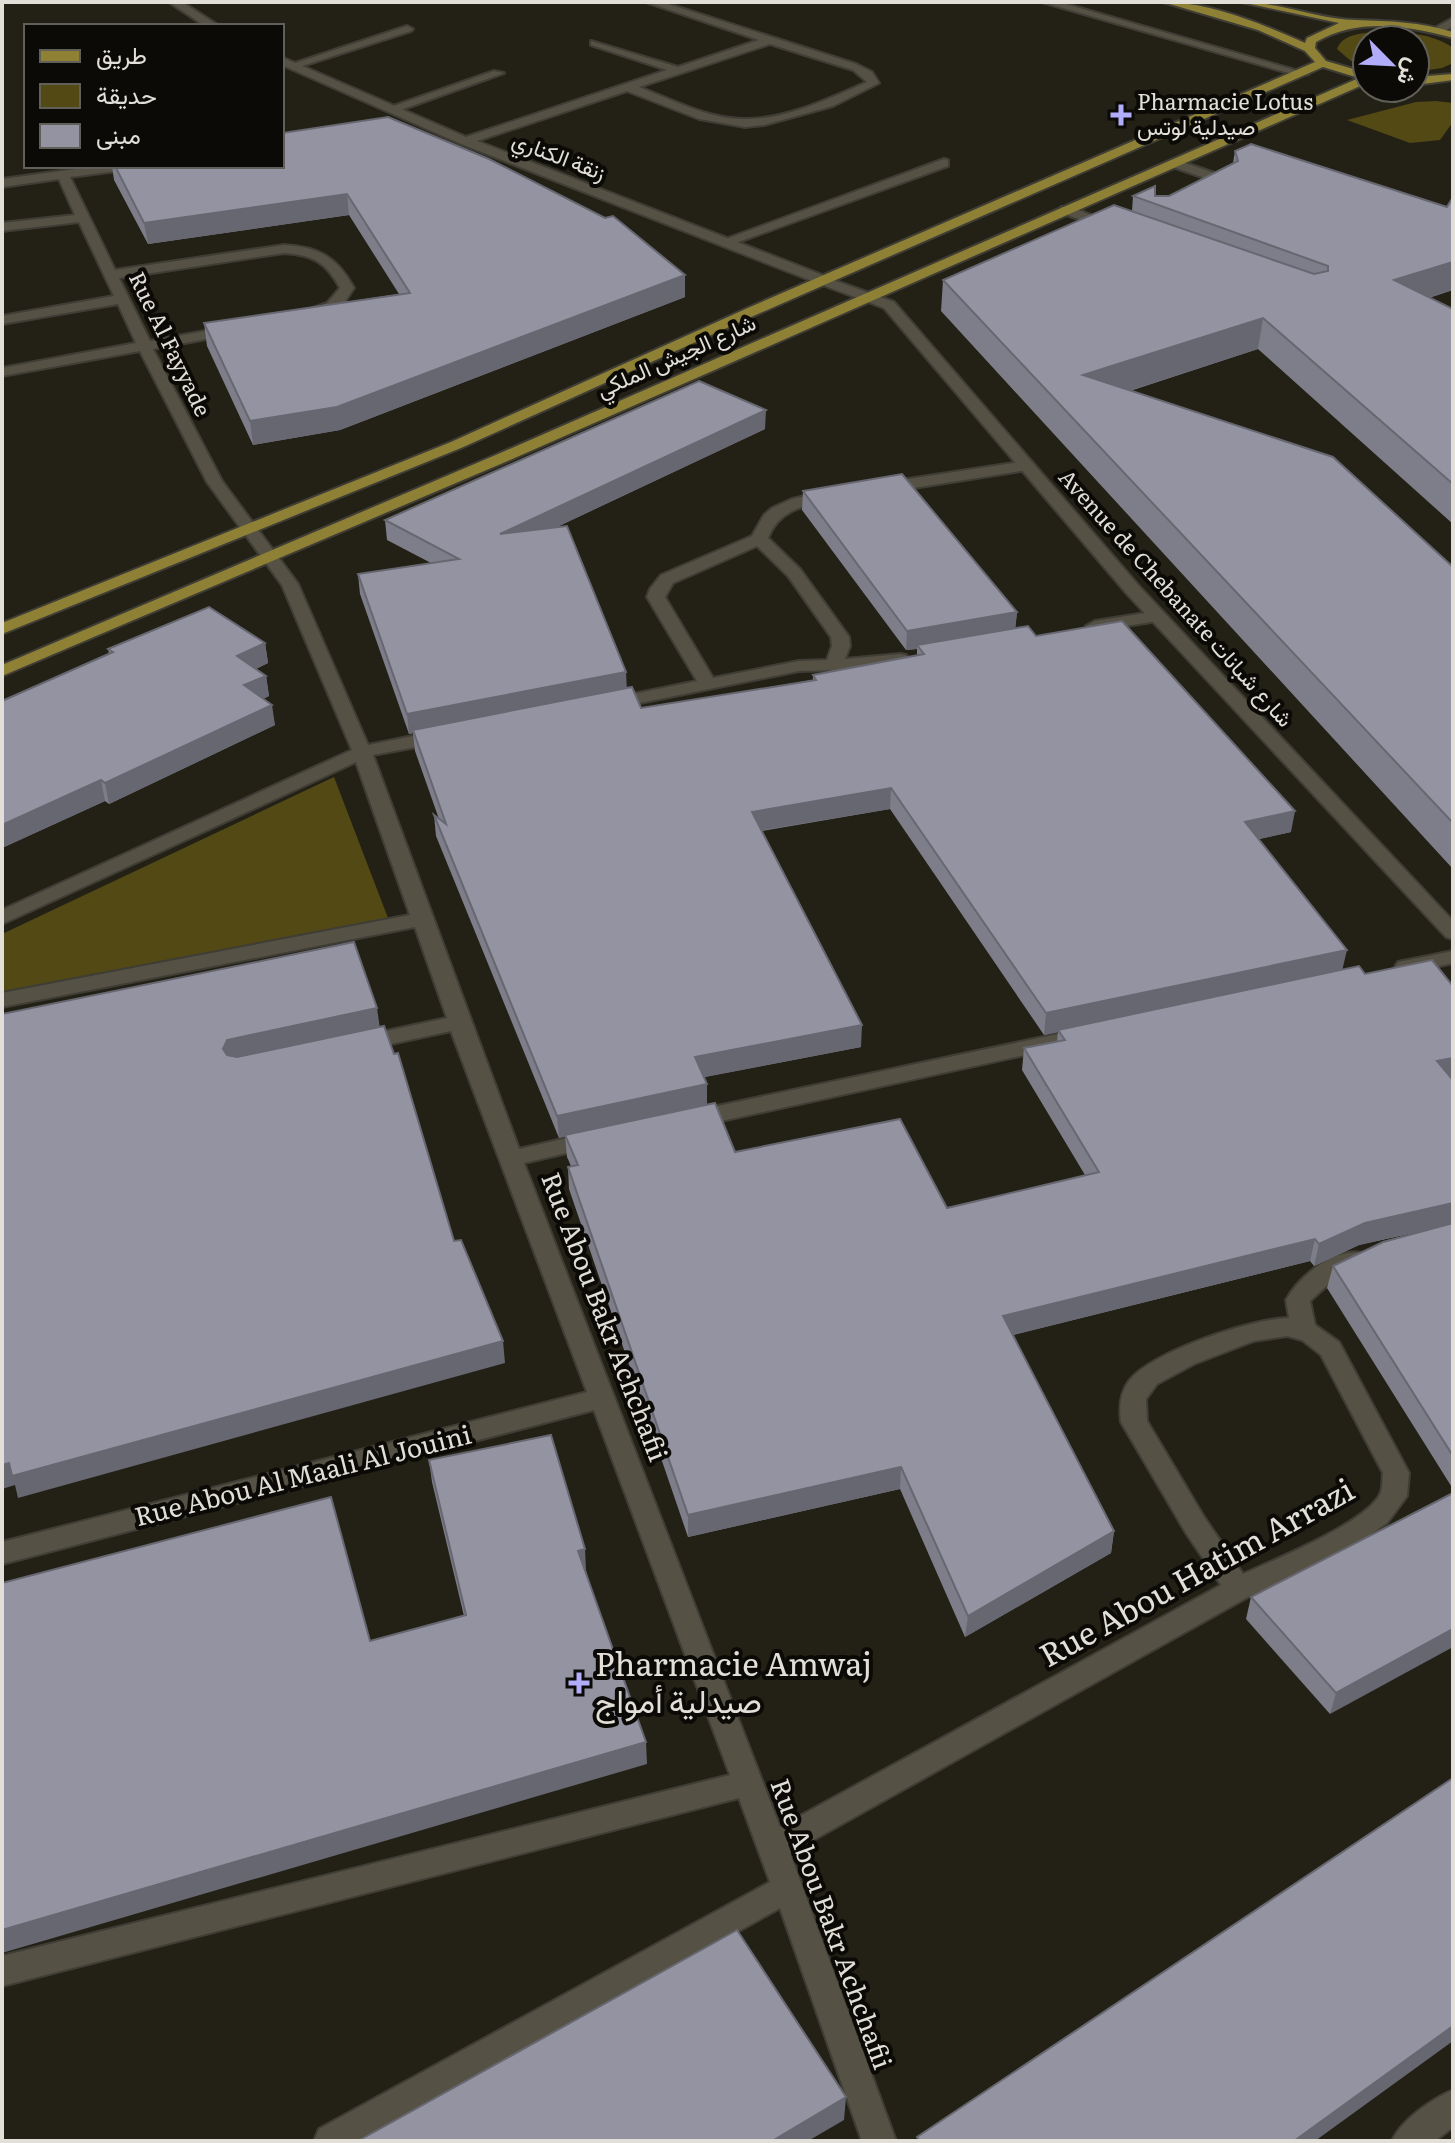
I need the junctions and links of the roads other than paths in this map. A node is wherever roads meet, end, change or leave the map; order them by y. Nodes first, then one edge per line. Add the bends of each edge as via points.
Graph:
1 (174, 2) edge
2 (651, 2) edge
3 (1047, 2) edge
4 (1168, 2) edge
5 (1246, 2) edge
6 (1453, 21) edge
7 (210, 24) edge
8 (1361, 24) edge
9 (1351, 26) edge
10 (407, 29) dead end
11 (1431, 30) edge
12 (1437, 31) junction
13 (1453, 35) edge
14 (770, 40) junction
15 (595, 43) dead end
16 (1309, 49) junction
17 (287, 63) edge
18 (1322, 63) junction
19 (677, 70) junction
20 (498, 73) dead end
21 (1351, 73) edge
22 (1303, 74) junction
23 (1453, 77) edge
24 (1431, 81) edge
25 (1431, 81) edge
26 (1453, 84) edge
27 (1351, 85) edge
28 (627, 87) junction
29 (392, 116) junction
30 (465, 141) junction
31 (944, 163) dead end
32 (1174, 163) junction
33 (111, 168) edge
34 (63, 175) junction
35 (2, 183) edge
36 (1209, 198) edge
37 (1066, 210) junction
38 (82, 218) junction
39 (2, 227) edge
40 (1123, 230) edge
41 (725, 242) junction
42 (111, 275) junction
43 (825, 281) junction
44 (867, 297) junction
45 (123, 299) junction
46 (300, 317) edge
47 (2, 320) edge
48 (253, 326) edge
49 (144, 348) junction
50 (2, 372) edge
51 (1027, 466) junction
52 (246, 528) junction
53 (759, 539) junction
54 (270, 557) junction
55 (1158, 616) junction
56 (1083, 628) edge
57 (2, 629) edge
58 (918, 656) edge
59 (834, 665) junction
60 (2, 671) edge
61 (708, 684) junction
62 (589, 708) edge
63 (468, 731) edge
64 (362, 752) junction
65 (2, 918) edge
66 (422, 919) junction
67 (1453, 933) edge
68 (1453, 957) edge
69 (1391, 970) edge
70 (2, 1000) edge
71 (459, 1022) junction
72 (1114, 1029) edge
73 (334, 1049) edge
74 (666, 1125) edge
75 (620, 1135) edge
76 (512, 1158) junction
77 (1379, 1255) edge
78 (1304, 1331) junction
79 (603, 1398) junction
80 (2, 1553) edge
81 (1238, 1589) junction
82 (748, 1783) junction
83 (772, 1847) junction
84 (788, 1888) junction
85 (2, 1971) edge
86 (1453, 2106) edge
87 (331, 2141) edge
88 (879, 2141) edge
89 (1409, 2141) edge

1 - 7 street
2 - 14 street
3 - 22 street
4 - 16 main road via 1262,28
5 - 8 main road
6 - 12 street
9 - 16 main road via 1321,33
10 - 17 street
11 - 12 main road
12 - 13 main road
14 - 19 street
14 - 28 street via 862,70 873,83 829,103 745,123 703,116
15 - 19 street
16 - 18 main road
17 - 29 street, زنقة الكناري
18 - 21 main road
18 - 22 main road, شارع الجيش الملكي
19 - 28 street
20 - 29 street
22 - 43 main road, شارع الجيش الملكي
23 - 24 main road
25 - 26 main road
27 - 32 main road, شارع الجيش الملكي
28 - 30 street
29 - 30 street, زنقة الكناري
30 - 41 street, زنقة الكناري
31 - 41 street
32 - 36 street via 1227,184 1226,190
32 - 37 main road, شارع الجيش الملكي
33 - 34 street
34 - 35 street
34 - 38 street, Rue Al Fayyade
37 - 40 street
37 - 44 main road, شارع الجيش الملكي
38 - 39 street
38 - 42 street, Rue Al Fayyade
41 - 43 street, زنقة الكناري
42 - 45 street, Rue Al Fayyade
42 - 46 street via 284,249 312,252 331,260 347,288 333,306
43 - 44 street, Avenue de Chebanate شارع شبانات
43 - 52 main road, شارع الجيش الملكي via 456,445
44 - 51 street, Avenue de Chebanate شارع شبانات via 889,305
44 - 54 main road, شارع الجيش الملكي
45 - 47 street
45 - 49 street, Rue Al Fayyade
48 - 49 street
49 - 50 street
49 - 52 street, Rue Al Fayyade via 215,482
51 - 53 street via 808,499 772,514
51 - 55 street, Avenue de Chebanate شارع شبانات
52 - 54 street, Rue Abou Bakr Achchafii
52 - 57 main road, شارع الجيش الملكي
53 - 59 street via 799,577 840,637
53 - 61 street via 667,579 658,589 656,597
54 - 60 main road, شارع الجيش الملكي
54 - 64 street, Rue Abou Bakr Achchafii via 290,584
55 - 56 street
55 - 67 street, Avenue de Chebanate شارع شبانات
58 - 59 street
59 - 61 street via 799,666
61 - 62 street
63 - 64 street
64 - 65 street
64 - 66 street, Rue Abou Bakr Achchafii
66 - 70 street
66 - 71 street, Rue Abou Bakr Achchafii
68 - 69 street
71 - 73 street
71 - 76 street, Rue Abou Bakr Achchafii
72 - 74 street
75 - 76 street
76 - 79 street, Rue Abou Bakr Achchafii
77 - 78 street via 1334,1267 1307,1285 1298,1300
78 - 81 street, Rue Abou Hatim Arrazi via 1330,1349 1387,1451 1396,1473 1394,1496 1378,1516 1338,1542
78 - 81 street, Rue Abou Hatim Arrazi via 1264,1331 1183,1357 1150,1373 1131,1402 1134,1422
79 - 80 street, Rue Abou Al Maali Al Jouini
79 - 82 street, Rue Abou Bakr Achchafii
81 - 83 street, Rue Abou Hatim Arrazi
82 - 83 street, Rue Abou Bakr Achchafii
82 - 85 street
83 - 84 street, Rue Abou Bakr Achchafii
84 - 87 street
84 - 88 street, Rue Abou Bakr Achchafii
86 - 89 street

